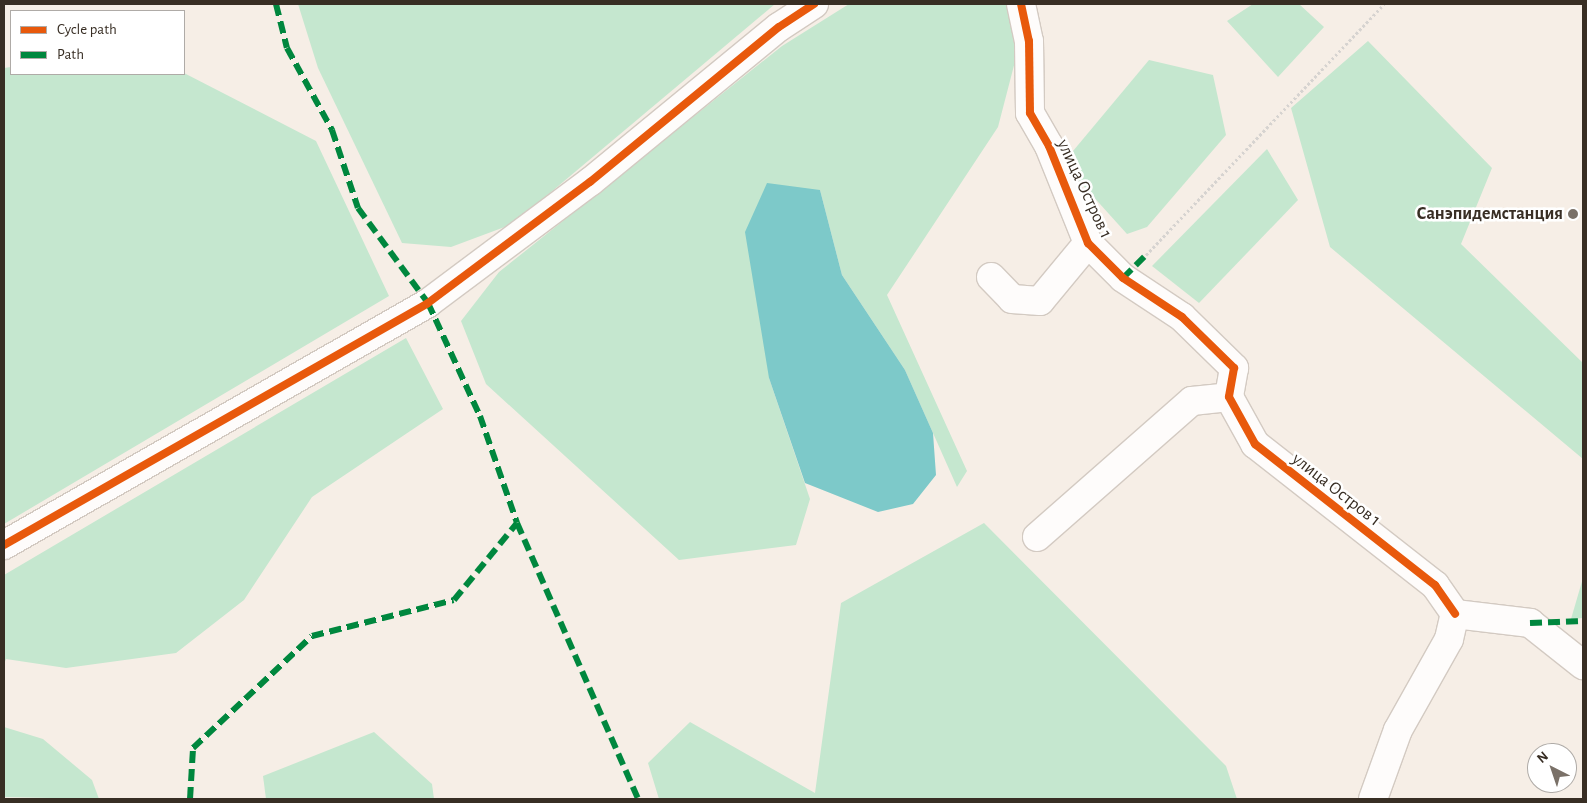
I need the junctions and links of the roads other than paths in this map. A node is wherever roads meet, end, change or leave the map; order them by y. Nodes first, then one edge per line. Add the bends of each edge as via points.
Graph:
1 (814, 4) edge
2 (1021, 4) edge
3 (1088, 243) junction
4 (991, 278) dead end
5 (1229, 397) junction
6 (1037, 537) dead end
7 (4, 544) edge
8 (1456, 614) junction
9 (1583, 665) edge
10 (1373, 799) edge

1 - 7 street via 779,28 590,182 428,302
2 - 3 street, улица Остров 1 via 1029,41 1030,113 1049,146
3 - 4 street via 1040,301 1012,299
3 - 5 street, улица Остров 1 via 1123,278 1182,317 1234,368
5 - 6 street via 1192,401
5 - 8 street, улица Остров 1 via 1255,444 1435,585
8 - 9 street via 1530,623
8 - 10 street via 1449,639 1398,730

